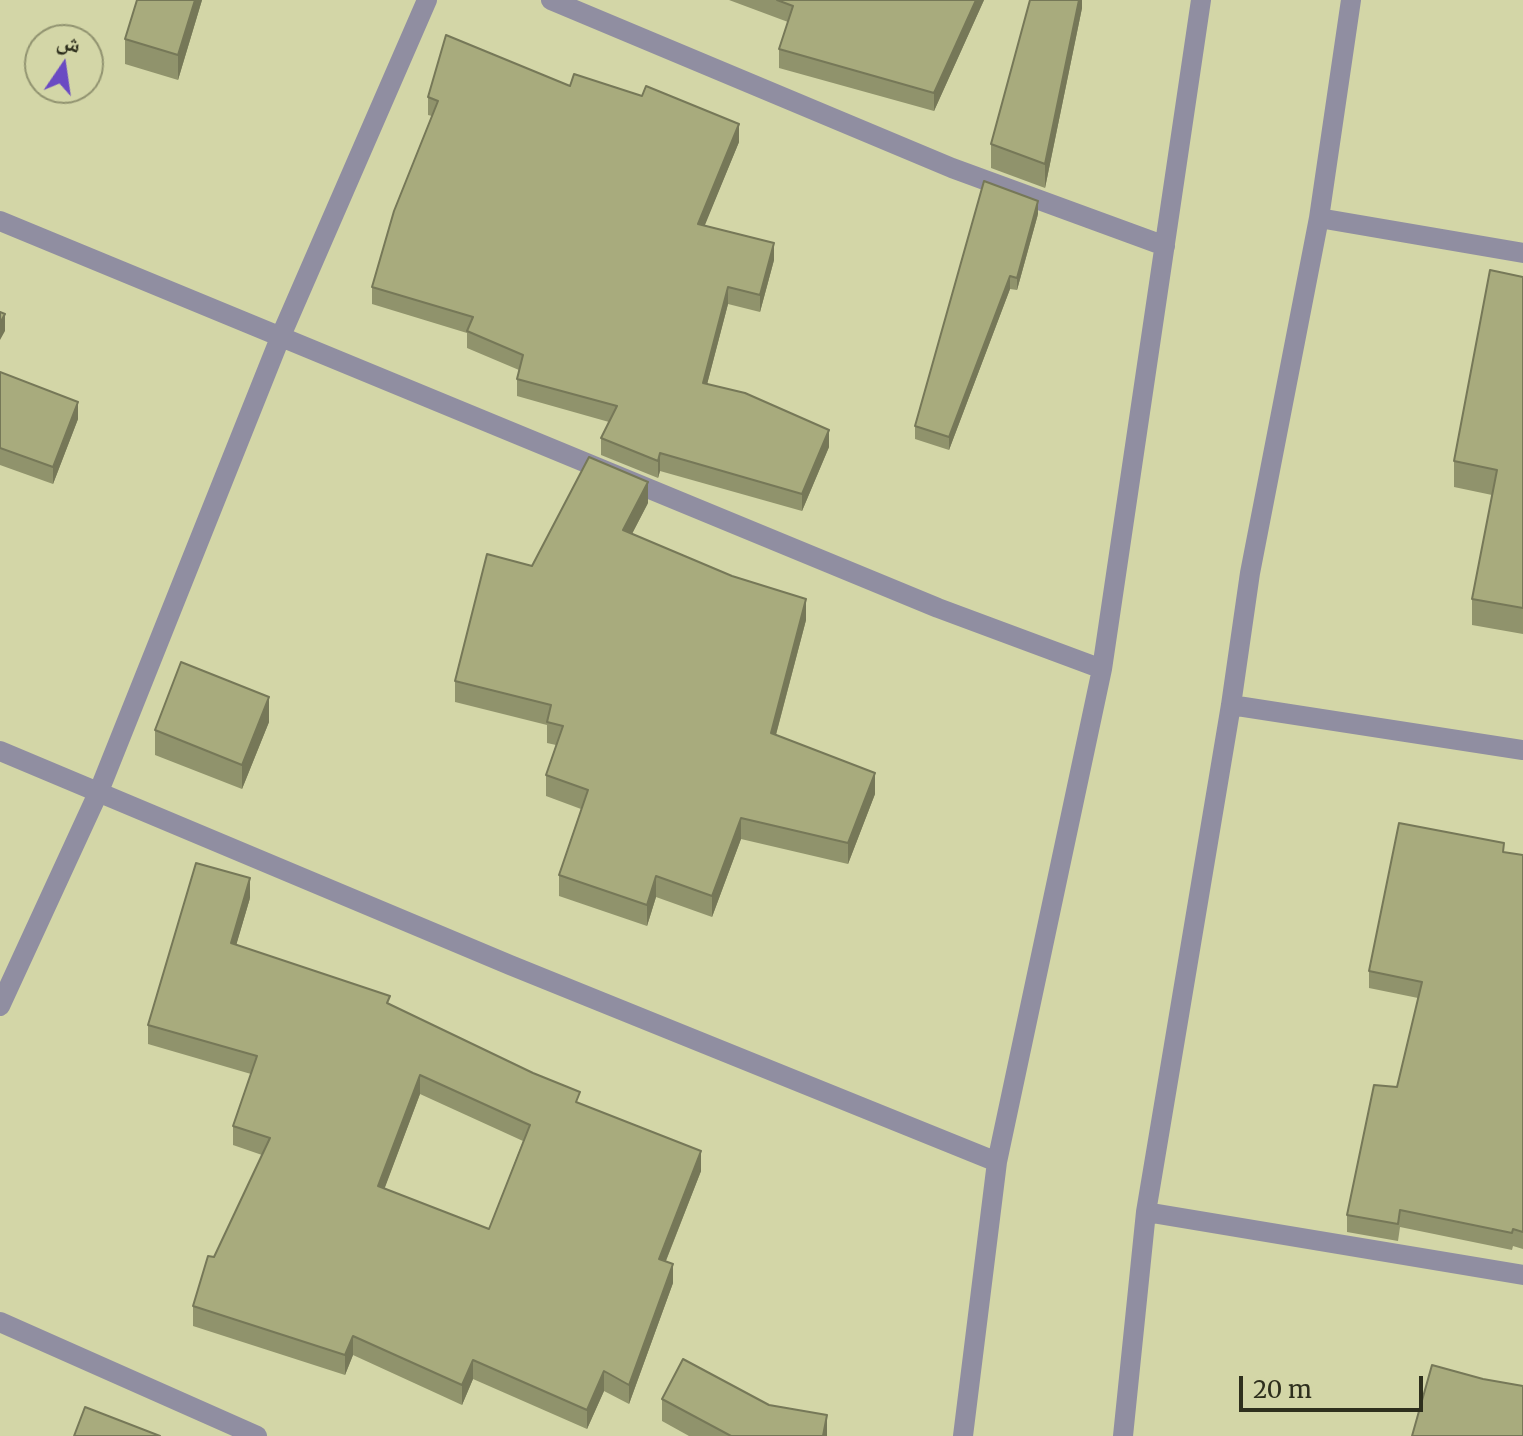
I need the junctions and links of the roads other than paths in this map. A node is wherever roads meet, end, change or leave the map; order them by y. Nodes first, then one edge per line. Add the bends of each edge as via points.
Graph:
1 (427, 0) edge
2 (551, 0) edge
3 (1201, 0) edge
4 (1351, 0) edge
5 (1319, 218) junction
6 (0, 221) edge
7 (1165, 246) junction
8 (1523, 253) edge
9 (280, 338) junction
10 (1102, 669) junction
11 (1231, 705) junction
12 (1523, 750) edge
13 (0, 751) edge
14 (99, 791) junction
15 (0, 1006) edge
16 (997, 1162) junction
17 (1146, 1212) junction
18 (1523, 1275) edge
19 (0, 1322) edge
20 (257, 1436) edge
21 (963, 1436) edge
22 (1123, 1436) edge

1 - 9 street
2 - 7 street via 952,168
3 - 7 street
4 - 5 street
5 - 8 street
5 - 11 street via 1250,573
6 - 9 street
7 - 10 street
9 - 10 street via 938,608
9 - 14 street
10 - 16 street
11 - 12 street
11 - 17 street
13 - 14 street
14 - 15 street
14 - 16 street
16 - 21 street
17 - 18 street
17 - 22 street
19 - 20 street

